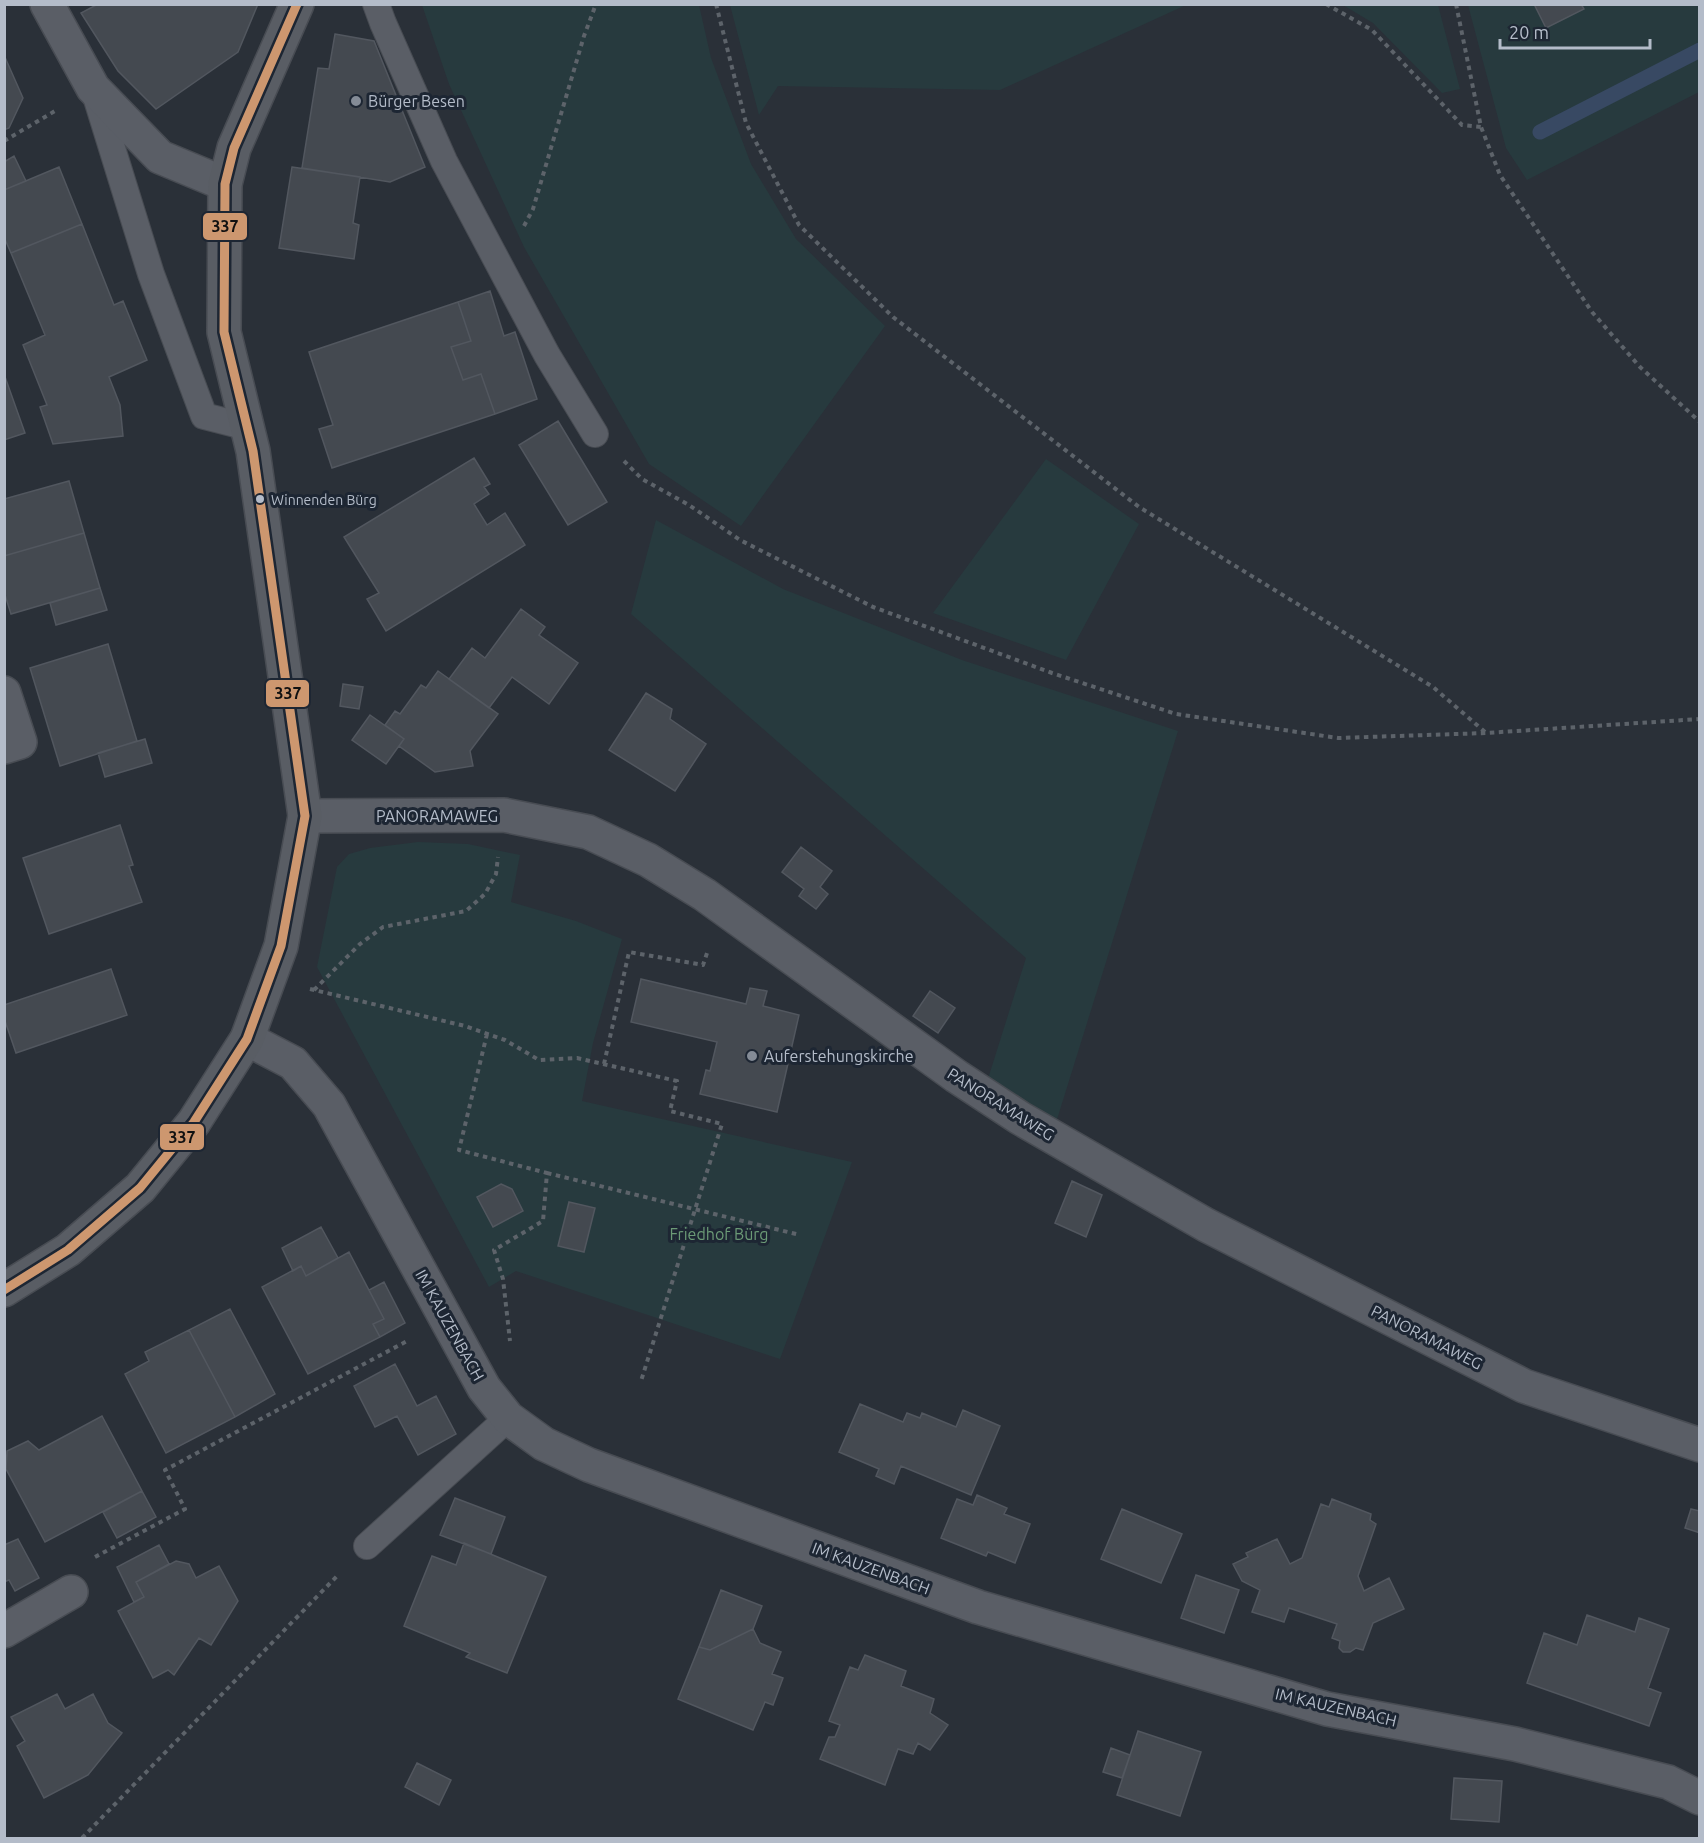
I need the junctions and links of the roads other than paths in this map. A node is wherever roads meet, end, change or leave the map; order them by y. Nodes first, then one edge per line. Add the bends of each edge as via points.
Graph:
1 (46, 4) edge
2 (297, 4) edge
3 (376, 4) edge
4 (93, 88) junction
5 (225, 184) junction
6 (247, 427) junction
7 (595, 434) road end
8 (4, 693) edge
9 (4, 747) edge
10 (305, 816) junction
11 (247, 1039) junction
12 (4, 1290) edge
13 (508, 1418) junction
14 (1700, 1445) edge
15 (367, 1546) road end
16 (71, 1592) road end
17 (4, 1631) edge
18 (1700, 1798) edge

1 - 4 street
2 - 5 street via 234,148
3 - 7 lane via 444,161 547,355
4 - 5 street via 160,157
4 - 6 lane via 151,274 204,416
5 - 6 street via 224,332
6 - 10 street
8 - 9 street via 20,742
10 - 11 street via 281,946
10 - 14 street, PANORAMAWEG via 504,815 588,832 648,860 705,895 956,1076 1020,1118 1206,1225 1524,1386
11 - 12 street via 194,1122 140,1188 68,1250
11 - 13 street, IM KAUZENBACH via 293,1063 329,1105 484,1388
13 - 15 lane
13 - 18 street, IM KAUZENBACH via 544,1444 589,1465 978,1607 1327,1709 1515,1744 1668,1782
16 - 17 street

